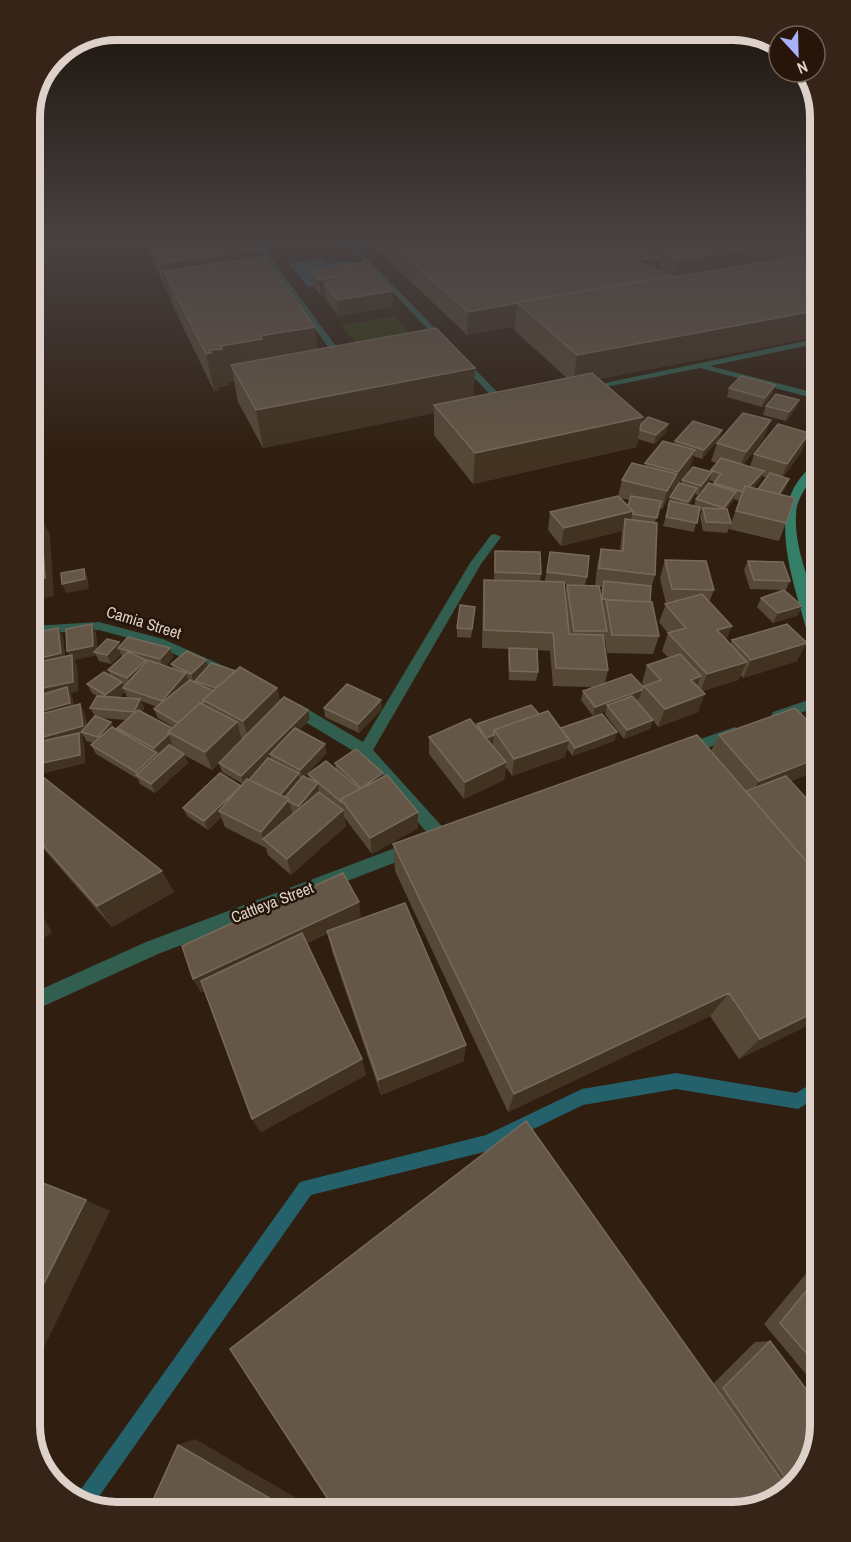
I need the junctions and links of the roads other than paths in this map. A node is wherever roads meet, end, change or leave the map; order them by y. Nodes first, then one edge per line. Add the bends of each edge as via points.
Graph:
1 (308, 313) edge
2 (416, 313) edge
3 (810, 343) edge
4 (698, 366) junction
5 (351, 373) edge
6 (573, 391) edge
7 (810, 394) edge
8 (516, 402) edge
9 (810, 473) edge
10 (495, 537) dead end
11 (810, 614) edge
12 (41, 630) edge
13 (243, 681) edge
14 (284, 702) edge
15 (810, 705) edge
16 (365, 751) junction
17 (674, 754) edge
18 (41, 998) edge

1 - 5 street
2 - 8 street via 504,404
3 - 4 street
4 - 6 street
4 - 7 street
9 - 11 street via 794,498 790,515
10 - 16 street via 476,562
12 - 13 street, Camia Street via 99,626 158,642
14 - 16 street
15 - 17 street
16 - 18 street, Cattleya Street via 447,836 152,948

